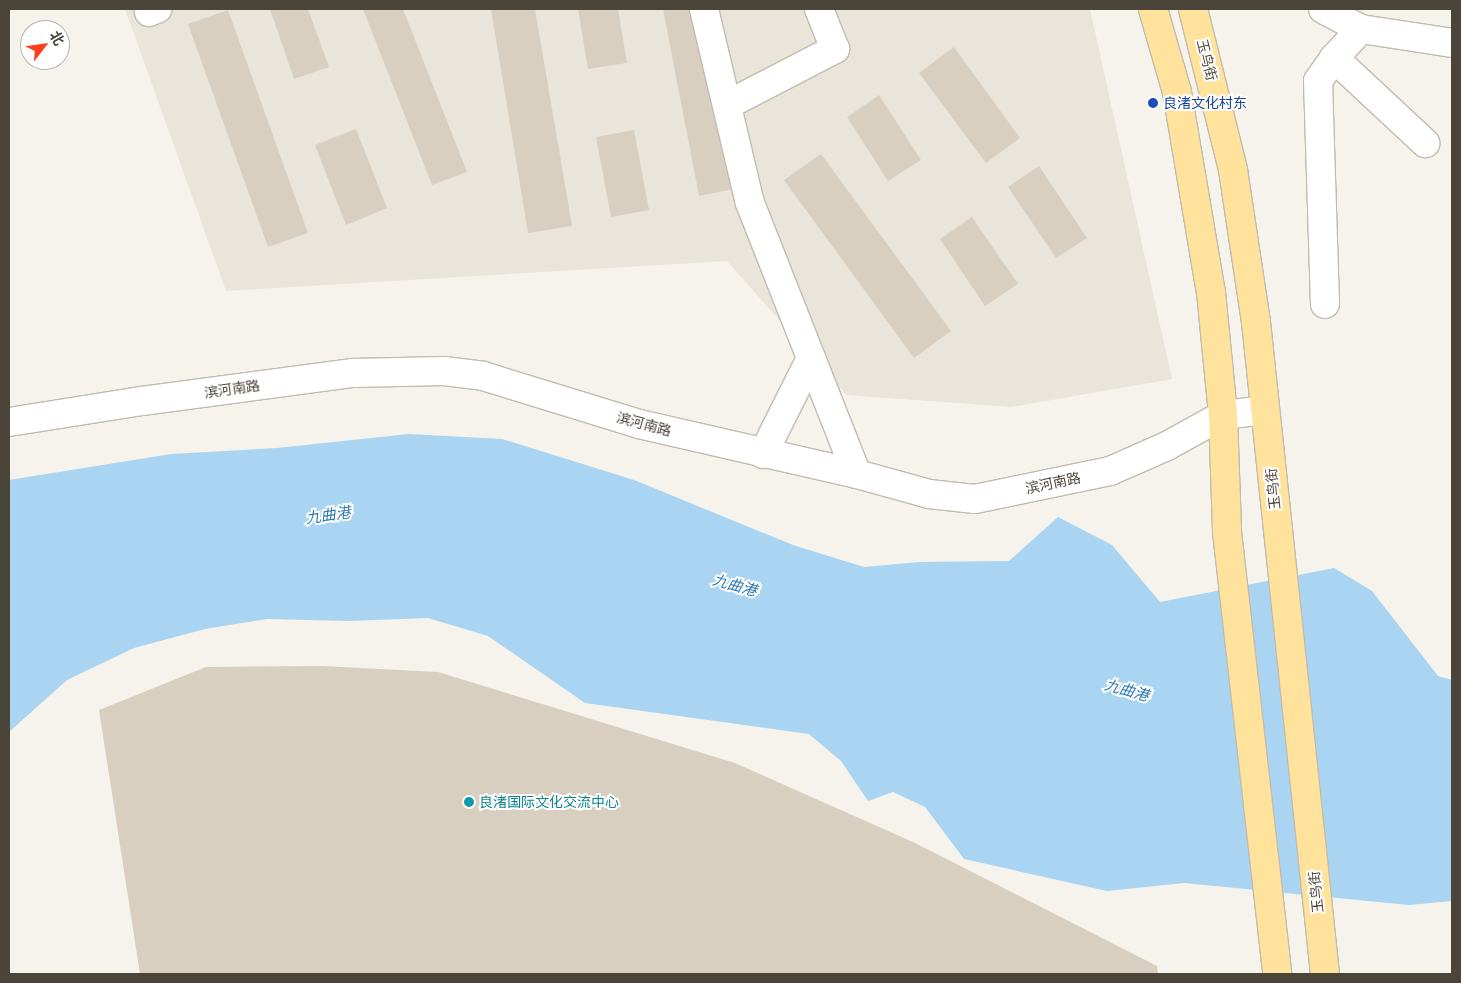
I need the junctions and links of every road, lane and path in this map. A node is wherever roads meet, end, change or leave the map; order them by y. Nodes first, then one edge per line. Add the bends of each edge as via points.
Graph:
1 (704, 9) edge
2 (819, 9) edge
3 (1153, 9) edge
4 (1193, 9) edge
5 (1323, 9) edge
6 (1361, 29) junction
7 (1452, 43) edge
8 (1334, 58) junction
9 (727, 105) junction
10 (1426, 144) dead end
11 (1325, 304) dead end
12 (811, 358) junction
13 (1265, 410) junction
14 (1223, 415) junction
15 (9, 422) edge
16 (763, 454) junction
17 (857, 474) junction
18 (1277, 974) edge
19 (1325, 974) edge

1 - 9 street
2 - 9 street via 835,49
3 - 14 main road via 1177,92 1188,154 1210,292
4 - 13 main road, 玉鸟街 via 1233,170 1256,322
5 - 6 street
6 - 7 street
6 - 8 street
8 - 10 street
8 - 11 street via 1318,82
9 - 12 street via 750,203
12 - 16 street
12 - 17 street
13 - 14 street, 滨河南路
13 - 19 main road, 玉鸟街
14 - 17 street, 滨河南路 via 1167,446 1110,471 975,498 929,494
14 - 18 main road via 1227,532
15 - 16 street, 滨河南路 via 353,373 444,371 483,376 639,424
16 - 17 street, 滨河南路

